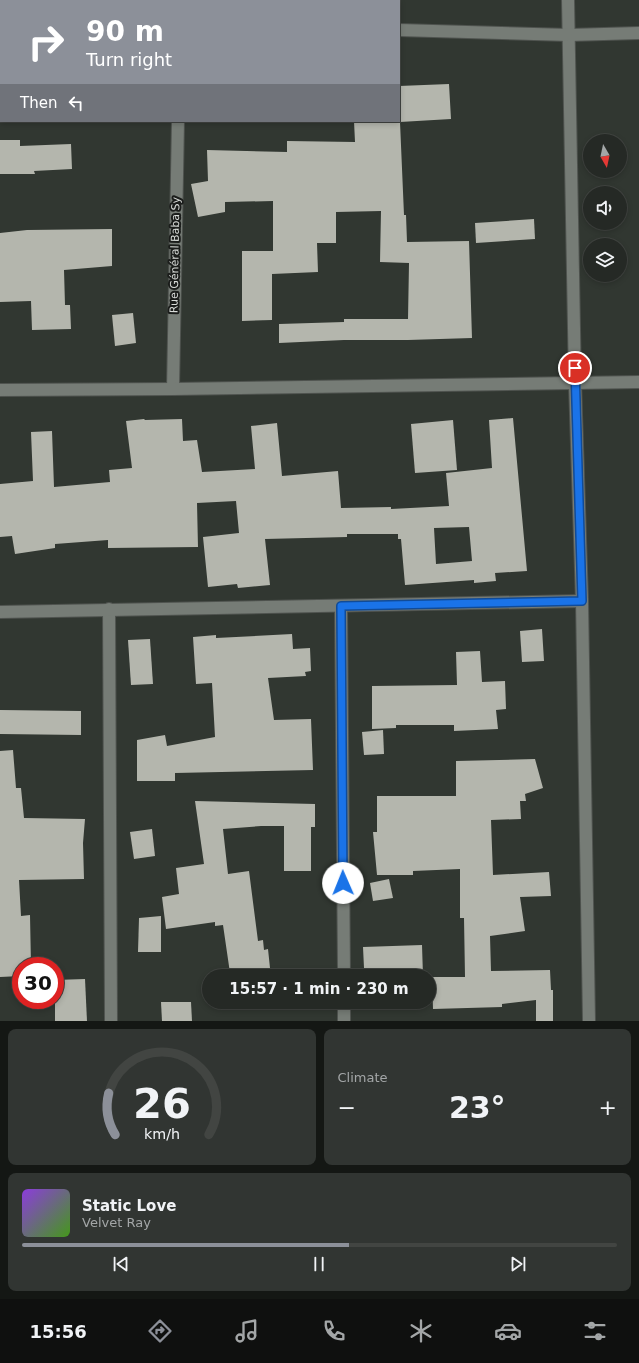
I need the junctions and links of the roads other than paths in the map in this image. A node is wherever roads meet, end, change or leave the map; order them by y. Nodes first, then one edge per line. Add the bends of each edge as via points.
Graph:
1 (568, 0) edge
2 (400, 30) edge
3 (639, 33) edge
4 (569, 35) junction
5 (178, 122) edge
6 (639, 382) edge
7 (575, 383) junction
8 (173, 389) junction
9 (0, 390) edge
10 (582, 601) junction
11 (341, 606) junction
12 (109, 609) junction
13 (0, 612) edge
14 (344, 969) edge
15 (344, 1009) edge
16 (111, 1021) edge
17 (344, 1021) edge
18 (589, 1021) edge

1 - 4 street
2 - 4 street
3 - 4 street
4 - 7 street
5 - 8 street, Rue Général Baba Sy
6 - 7 street
7 - 8 street
7 - 10 street
8 - 9 street
10 - 11 street
10 - 18 street
11 - 12 street
11 - 14 street
12 - 13 street
12 - 16 street
15 - 17 street

